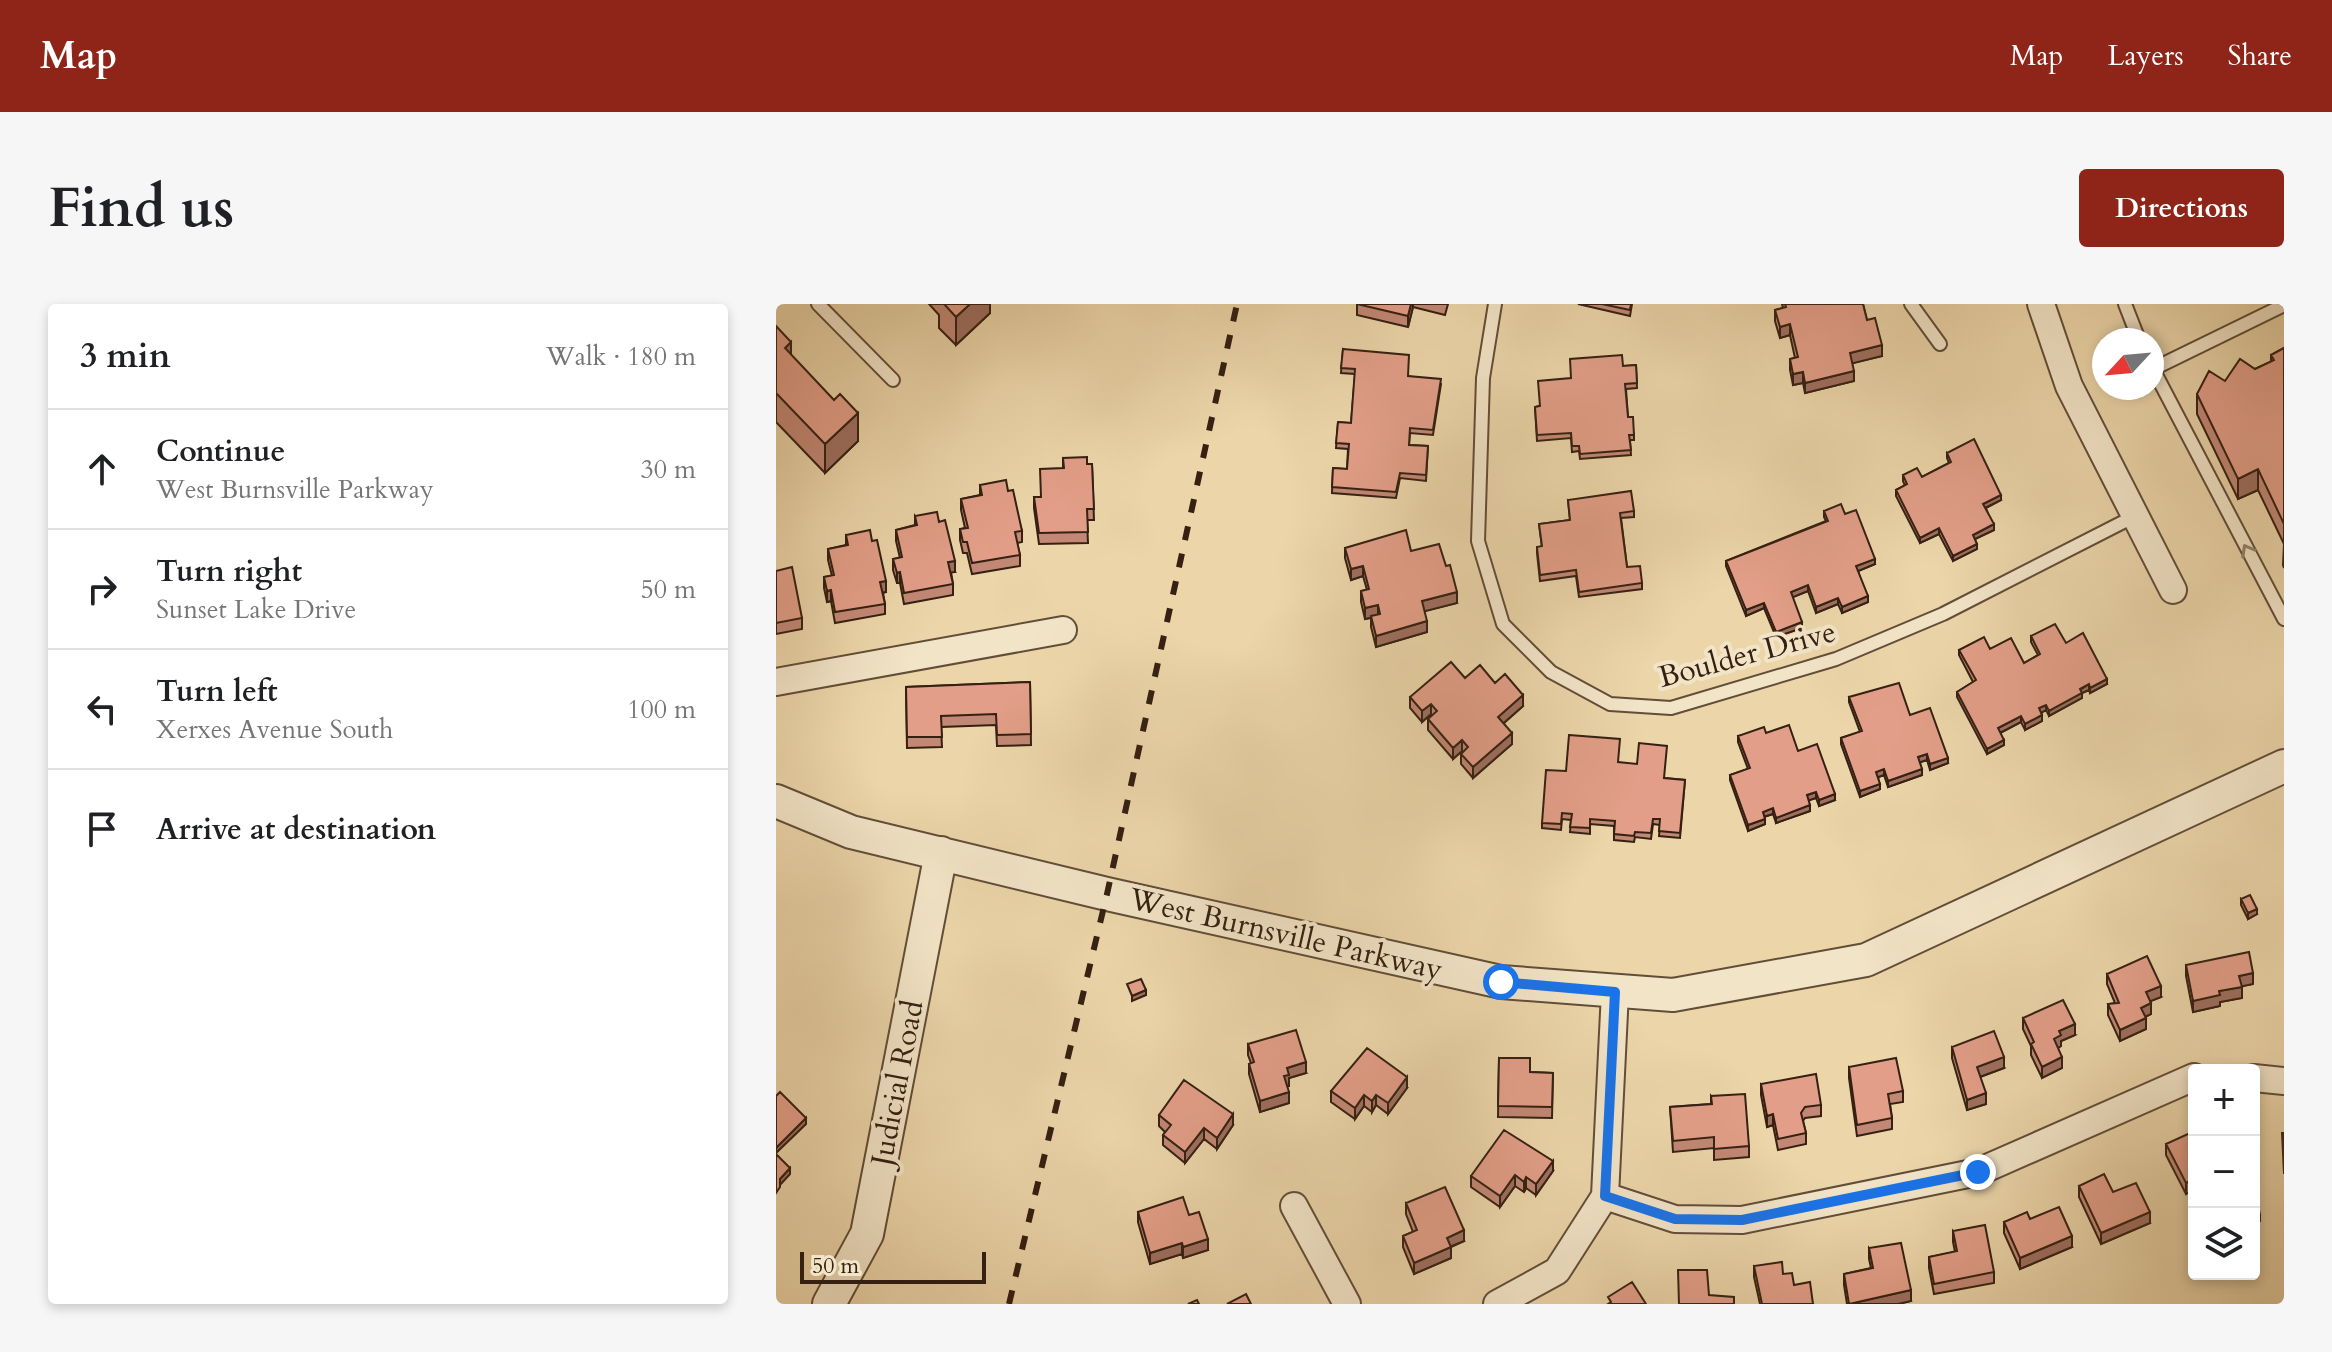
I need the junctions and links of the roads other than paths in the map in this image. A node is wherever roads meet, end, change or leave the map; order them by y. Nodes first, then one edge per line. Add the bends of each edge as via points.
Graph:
1 (818, 304) edge
2 (1495, 304) edge
3 (1911, 304) edge
4 (2041, 304) edge
5 (2125, 304) edge
6 (2284, 305) edge
7 (2134, 328) edge
8 (1940, 344) dead end
9 (2164, 362) edge
10 (893, 380) dead end
11 (2164, 391) edge
12 (2135, 516) junction
13 (2173, 590) dead end
14 (2284, 619) edge
15 (1063, 630) dead end
16 (776, 682) edge
17 (2284, 766) edge
18 (776, 801) edge
19 (941, 853) junction
20 (1615, 992) junction
21 (2260, 1079) edge
22 (2188, 1080) edge
23 (2284, 1081) edge
24 (1605, 1196) junction
25 (1294, 1206) dead end
26 (829, 1304) edge
27 (1347, 1304) edge
28 (1497, 1304) edge

1 - 10 lane
2 - 12 lane, Boulder Drive via 1483,378 1478,541 1482,555 1503,624 1551,672 1610,704 1671,708 1836,659 1943,614
3 - 8 lane
4 - 12 street via 2069,386
5 - 7 lane
6 - 9 lane
14 -> 11 lane
12 - 13 street
15 - 16 street
17 - 20 street, West Burnsville Parkway via 1866,960 1673,995
18 - 19 street, West Burnsville Parkway via 851,832
19 - 20 street, West Burnsville Parkway via 1501,982
19 - 26 street, Judicial Road via 867,1234
20 - 24 street
21 - 23 street
22 - 24 street via 1978,1172 1742,1220 1675,1219
24 - 28 street via 1557,1271
25 - 27 street

